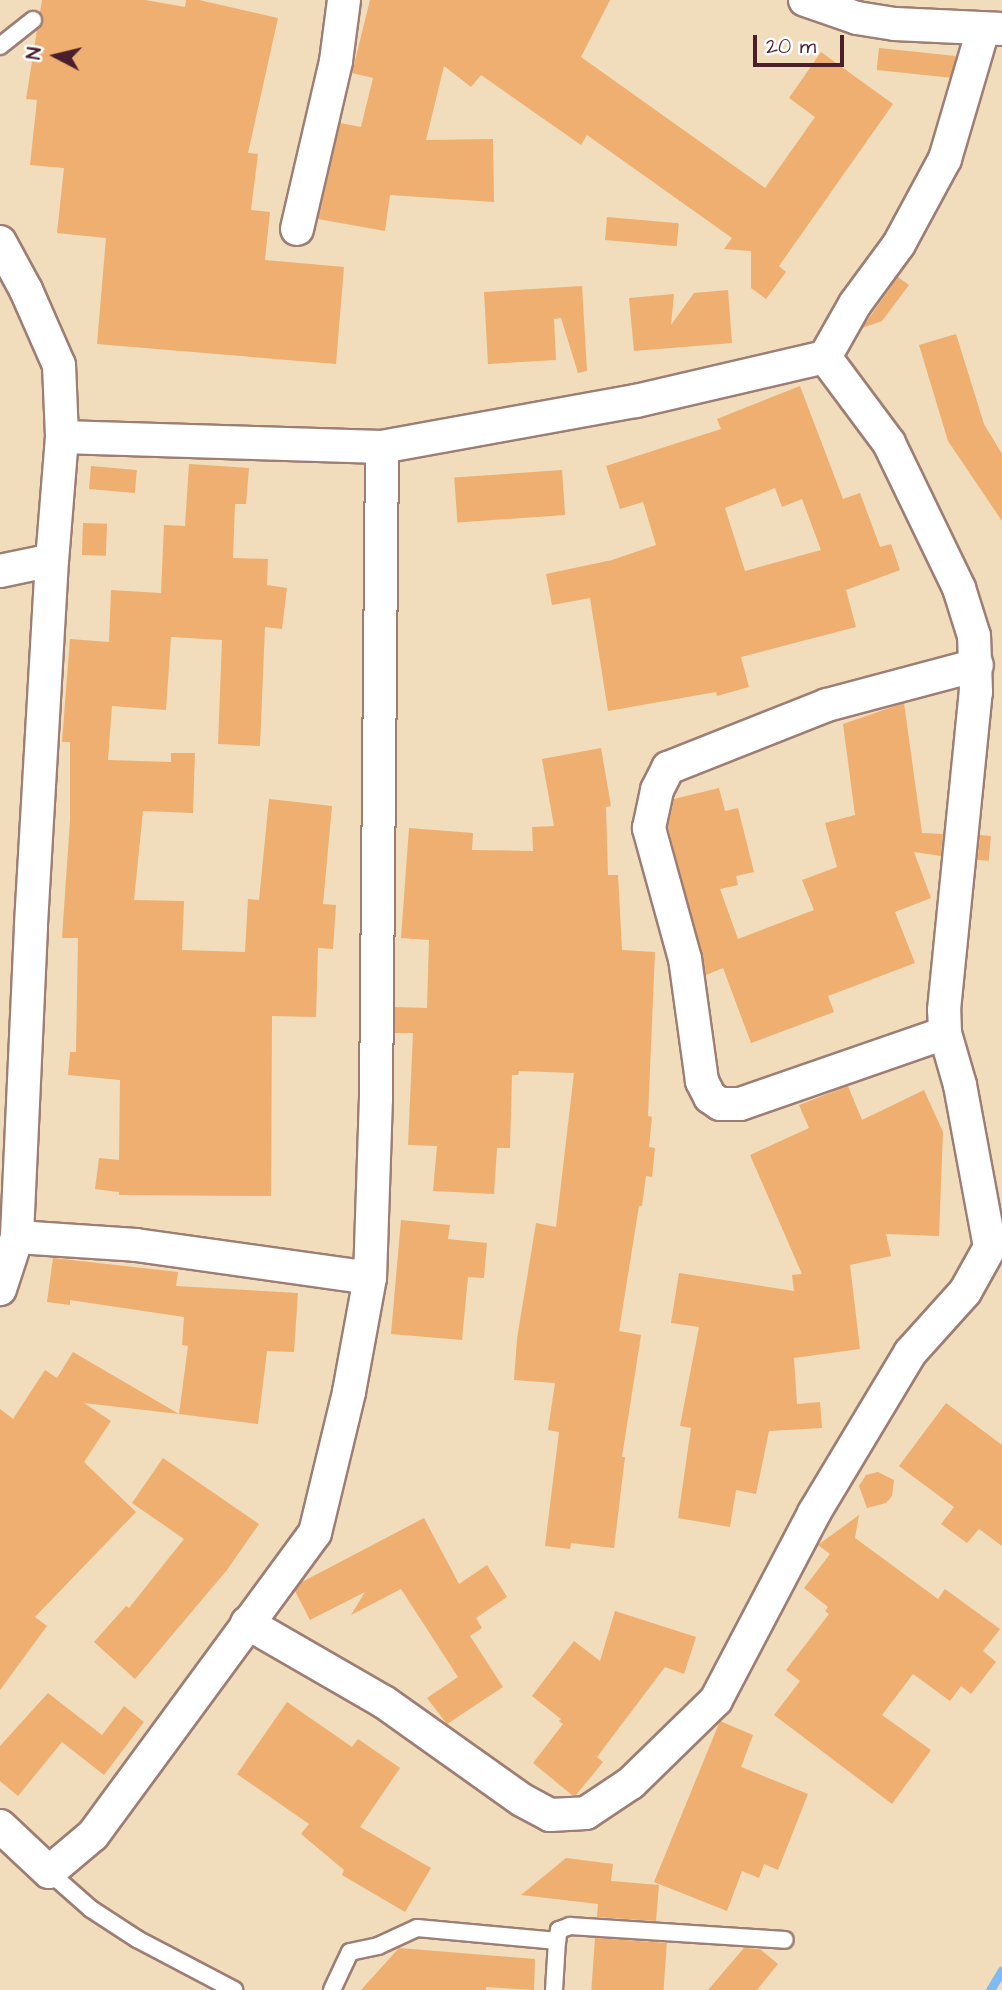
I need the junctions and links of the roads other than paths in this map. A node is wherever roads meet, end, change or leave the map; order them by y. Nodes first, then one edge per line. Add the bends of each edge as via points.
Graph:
1 (344, 0) edge
2 (805, 0) edge
3 (33, 20) dead end
4 (993, 30) edge
5 (0, 46) edge
6 (297, 229) dead end
7 (0, 242) edge
8 (825, 357) junction
9 (62, 437) junction
10 (382, 447) junction
11 (52, 560) junction
12 (0, 571) edge
13 (977, 665) junction
14 (945, 1033) junction
15 (11, 1100) edge
16 (17, 1237) junction
17 (370, 1278) junction
18 (0, 1289) edge
19 (247, 1623) junction
20 (0, 1826) edge
21 (49, 1872) junction
22 (785, 1940) dead end
23 (557, 1941) junction
24 (234, 1990) edge
25 (332, 1990) edge
26 (554, 1990) edge

1 - 6 street
2 - 4 street via 857,18
3 - 5 lane
4 - 8 street via 945,159 899,244 855,304
7 - 9 street via 59,365
8 - 10 street via 636,401
8 - 13 street via 889,443 960,588
9 - 10 street
9 - 11 street
10 - 17 street
11 - 12 street
11 - 15 street
13 - 14 street
13 - 14 street via 827,705 668,768 649,828 685,959 702,1081 710,1097 720,1104 740,1104
14 - 19 street via 960,1085 990,1247 965,1292 910,1353 814,1513 716,1700 631,1783 586,1813 550,1815 384,1702
15 - 16 street
16 - 17 street via 136,1245
16 - 18 street
17 - 19 street via 349,1392 314,1533
19 - 21 street via 93,1835
20 - 21 street
21 - 24 lane via 137,1939
22 - 23 lane via 570,1926 559,1930
23 - 25 lane via 417,1928 350,1952
23 - 26 lane

